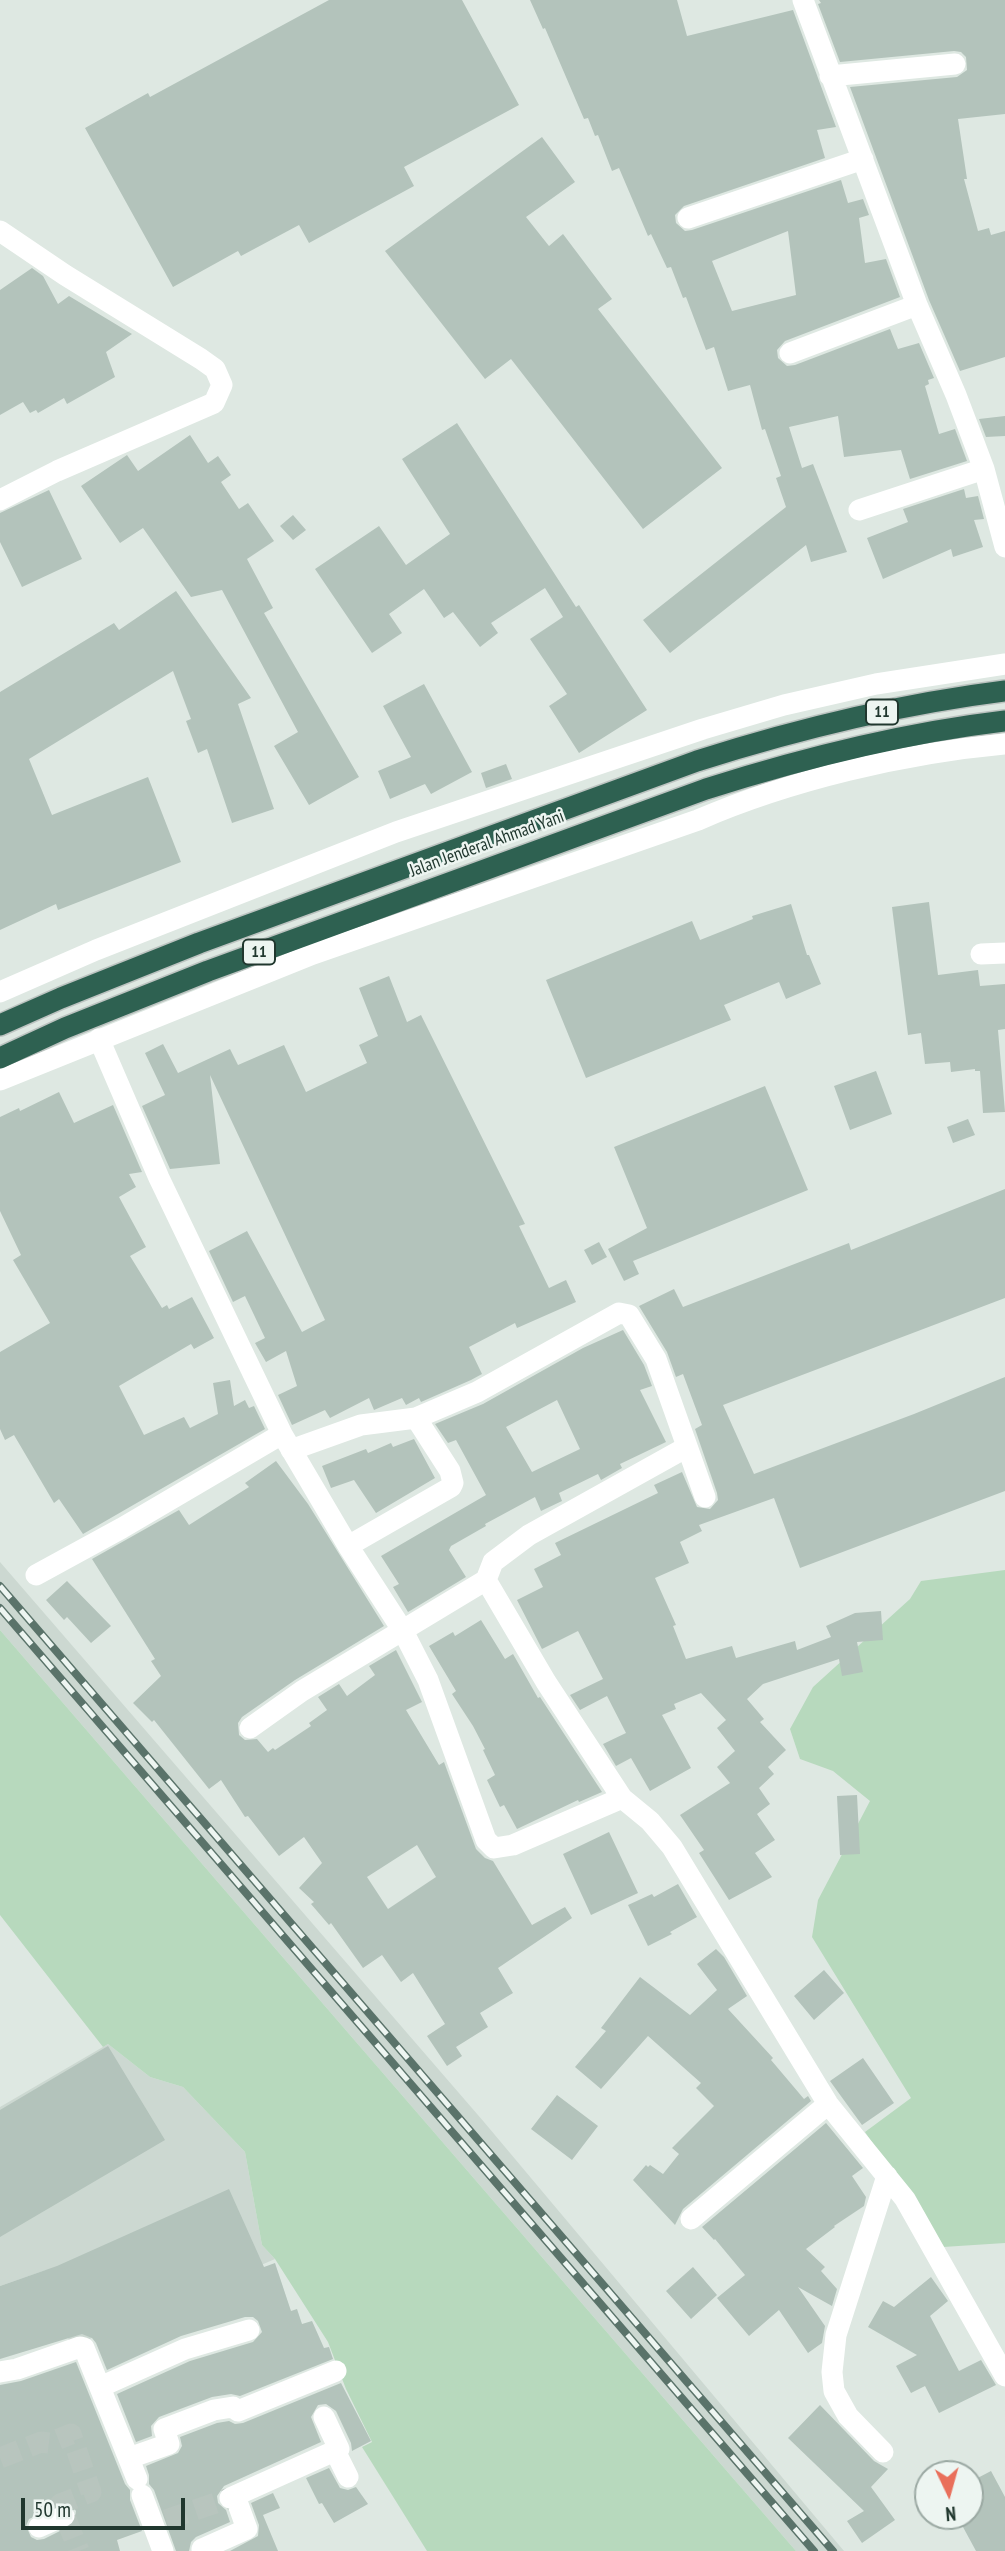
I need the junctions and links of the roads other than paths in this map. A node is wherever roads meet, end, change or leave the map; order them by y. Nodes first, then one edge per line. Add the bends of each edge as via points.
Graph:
1 (803, 0) edge
2 (955, 64) dead end
3 (831, 76) junction
4 (863, 159) junction
5 (688, 218) dead end
6 (0, 231) edge
7 (917, 305) junction
8 (790, 353) dead end
9 (984, 469) junction
10 (0, 500) edge
11 (859, 510) dead end
12 (1005, 547) edge
13 (1005, 664) edge
14 (1005, 691) edge
15 (1005, 721) edge
16 (1005, 744) edge
17 (697, 761) junction
18 (706, 789) junction
19 (1005, 953) edge
20 (981, 954) dead end
21 (0, 992) edge
22 (0, 1026) edge
23 (99, 1039) junction
24 (0, 1058) edge
25 (0, 1080) edge
26 (416, 1418) junction
27 (287, 1442) junction
28 (687, 1447) junction
29 (705, 1497) dead end
30 (348, 1546) junction
31 (36, 1575) dead end
32 (486, 1580) junction
33 (403, 1631) junction
34 (250, 1728) dead end
35 (622, 1797) junction
36 (828, 2104) junction
37 (887, 2176) junction
38 (691, 2219) dead end
39 (249, 2330) dead end
40 (336, 2371) dead end
41 (0, 2372) edge
42 (1005, 2376) edge
43 (100, 2387) junction
44 (324, 2417) dead end
45 (335, 2451) junction
46 (883, 2452) dead end
47 (129, 2458) junction
48 (348, 2477) dead end
49 (64, 2516) dead end
50 (38, 2527) dead end
51 (163, 2551) edge
52 (203, 2551) edge

1 - 3 street
2 - 3 street
3 - 4 street
4 - 5 street
4 - 7 street
6 - 10 street via 201,359 215,369 222,385 214,403
7 - 8 street
7 - 9 street
9 - 11 street
9 - 12 street
13 - 21 street via 876,684 702,729 396,832
14 - 17 highway, Jalan Jenderal Ahmad Yani / 11 via 882,712
15 - 18 highway, Jalan Jenderal Ahmad Yani / 11 via 883,741
16 - 23 street via 903,759 784,788 316,953
17 - 18 highway
17 - 22 highway, Jalan Jenderal Ahmad Yani / 11 via 199,943
18 - 24 highway, Jalan Jenderal Ahmad Yani / 11 via 208,971
19 - 20 street
23 - 25 street
23 - 27 street via 159,1178
26 - 27 street via 361,1424
26 - 28 street via 477,1392 619,1313 629,1315 656,1359
26 - 30 street via 450,1471 451,1487
27 - 30 street
27 - 31 street
28 - 29 street
28 - 32 street via 529,1535 493,1562
30 - 33 street
32 - 33 street
32 - 35 street
33 - 34 street
33 - 35 street via 428,1681 476,1818 494,1848 513,1845
35 - 36 street via 672,1847
36 - 37 street
36 - 38 street
37 - 42 street via 905,2199
37 - 46 street via 836,2335 832,2365 834,2391 848,2416
39 - 43 street via 186,2349
40 - 47 street via 238,2411 233,2407 214,2410 164,2429 169,2444
41 - 43 street via 80,2347 86,2351
43 - 47 street
44 - 45 street via 339,2449
45 - 48 street
45 - 52 street via 233,2497 247,2529
47 - 51 street via 139,2487 160,2522
49 - 50 street

